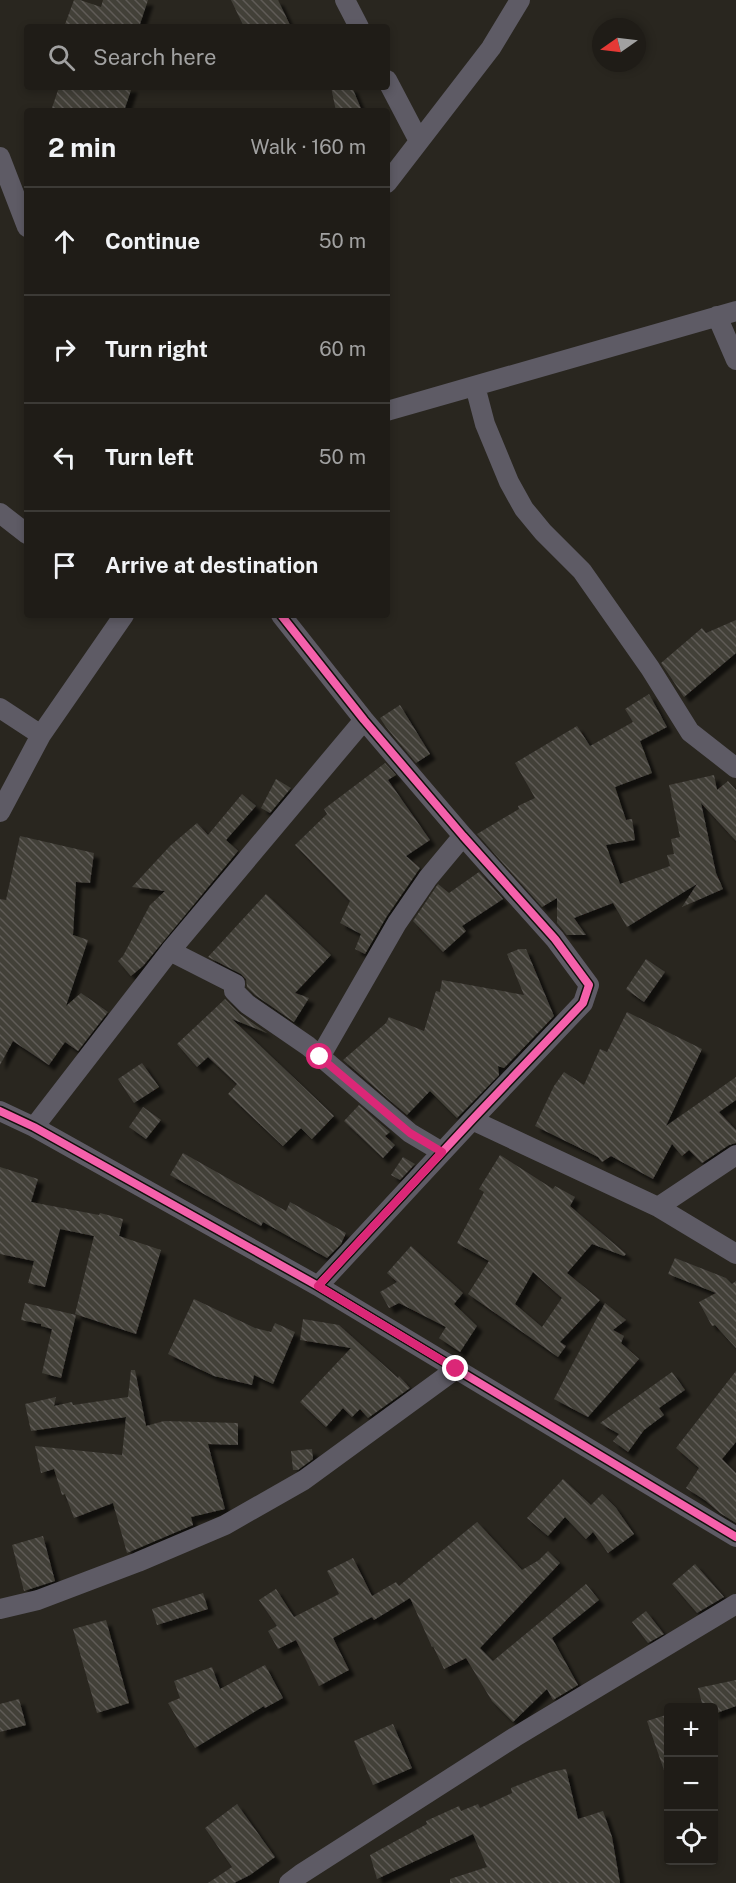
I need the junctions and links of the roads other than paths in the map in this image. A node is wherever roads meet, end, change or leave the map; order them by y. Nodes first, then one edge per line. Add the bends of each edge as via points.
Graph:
1 (345, 0) edge
2 (520, 0) edge
3 (358, 24) edge
4 (390, 86) edge
5 (419, 141) junction
6 (0, 157) edge
7 (390, 179) edge
8 (24, 219) edge
9 (736, 311) edge
10 (717, 316) junction
11 (736, 360) edge
12 (475, 386) junction
13 (390, 410) edge
14 (0, 513) edge
15 (24, 532) edge
16 (122, 618) edge
17 (283, 618) edge
18 (0, 708) edge
19 (364, 720) junction
20 (41, 735) junction
21 (736, 768) edge
22 (0, 813) edge
23 (463, 836) junction
24 (170, 951) junction
25 (320, 1057) junction
26 (0, 1111) edge
27 (472, 1120) junction
28 (34, 1127) junction
29 (442, 1152) junction
30 (736, 1155) edge
31 (658, 1207) junction
32 (736, 1254) edge
33 (318, 1286) junction
34 (456, 1369) junction
35 (736, 1537) edge
36 (736, 1604) edge
37 (0, 1609) edge
38 (298, 1880) edge

1 - 3 street
2 - 5 street via 490,48
4 - 5 street
5 - 7 street
6 - 8 street
9 - 10 street
10 - 11 street
10 - 12 street
12 - 13 street
12 - 21 street via 484,424 524,508 582,571 690,732
14 - 15 street
16 - 20 street
17 - 19 street
18 - 20 street
19 - 23 street
19 - 24 street
20 - 22 street
23 - 25 street via 397,923
23 - 27 street via 555,939 589,986 583,1003
24 - 25 street via 235,984 234,991 247,1004
24 - 28 street
25 - 29 street via 410,1133
26 - 28 street
27 - 29 street
27 - 31 street
28 - 33 street
29 - 33 street
30 - 31 street
31 - 32 street
33 - 34 street
34 - 35 street
34 - 37 street via 304,1480 225,1525 38,1600
36 - 38 street via 515,1737

